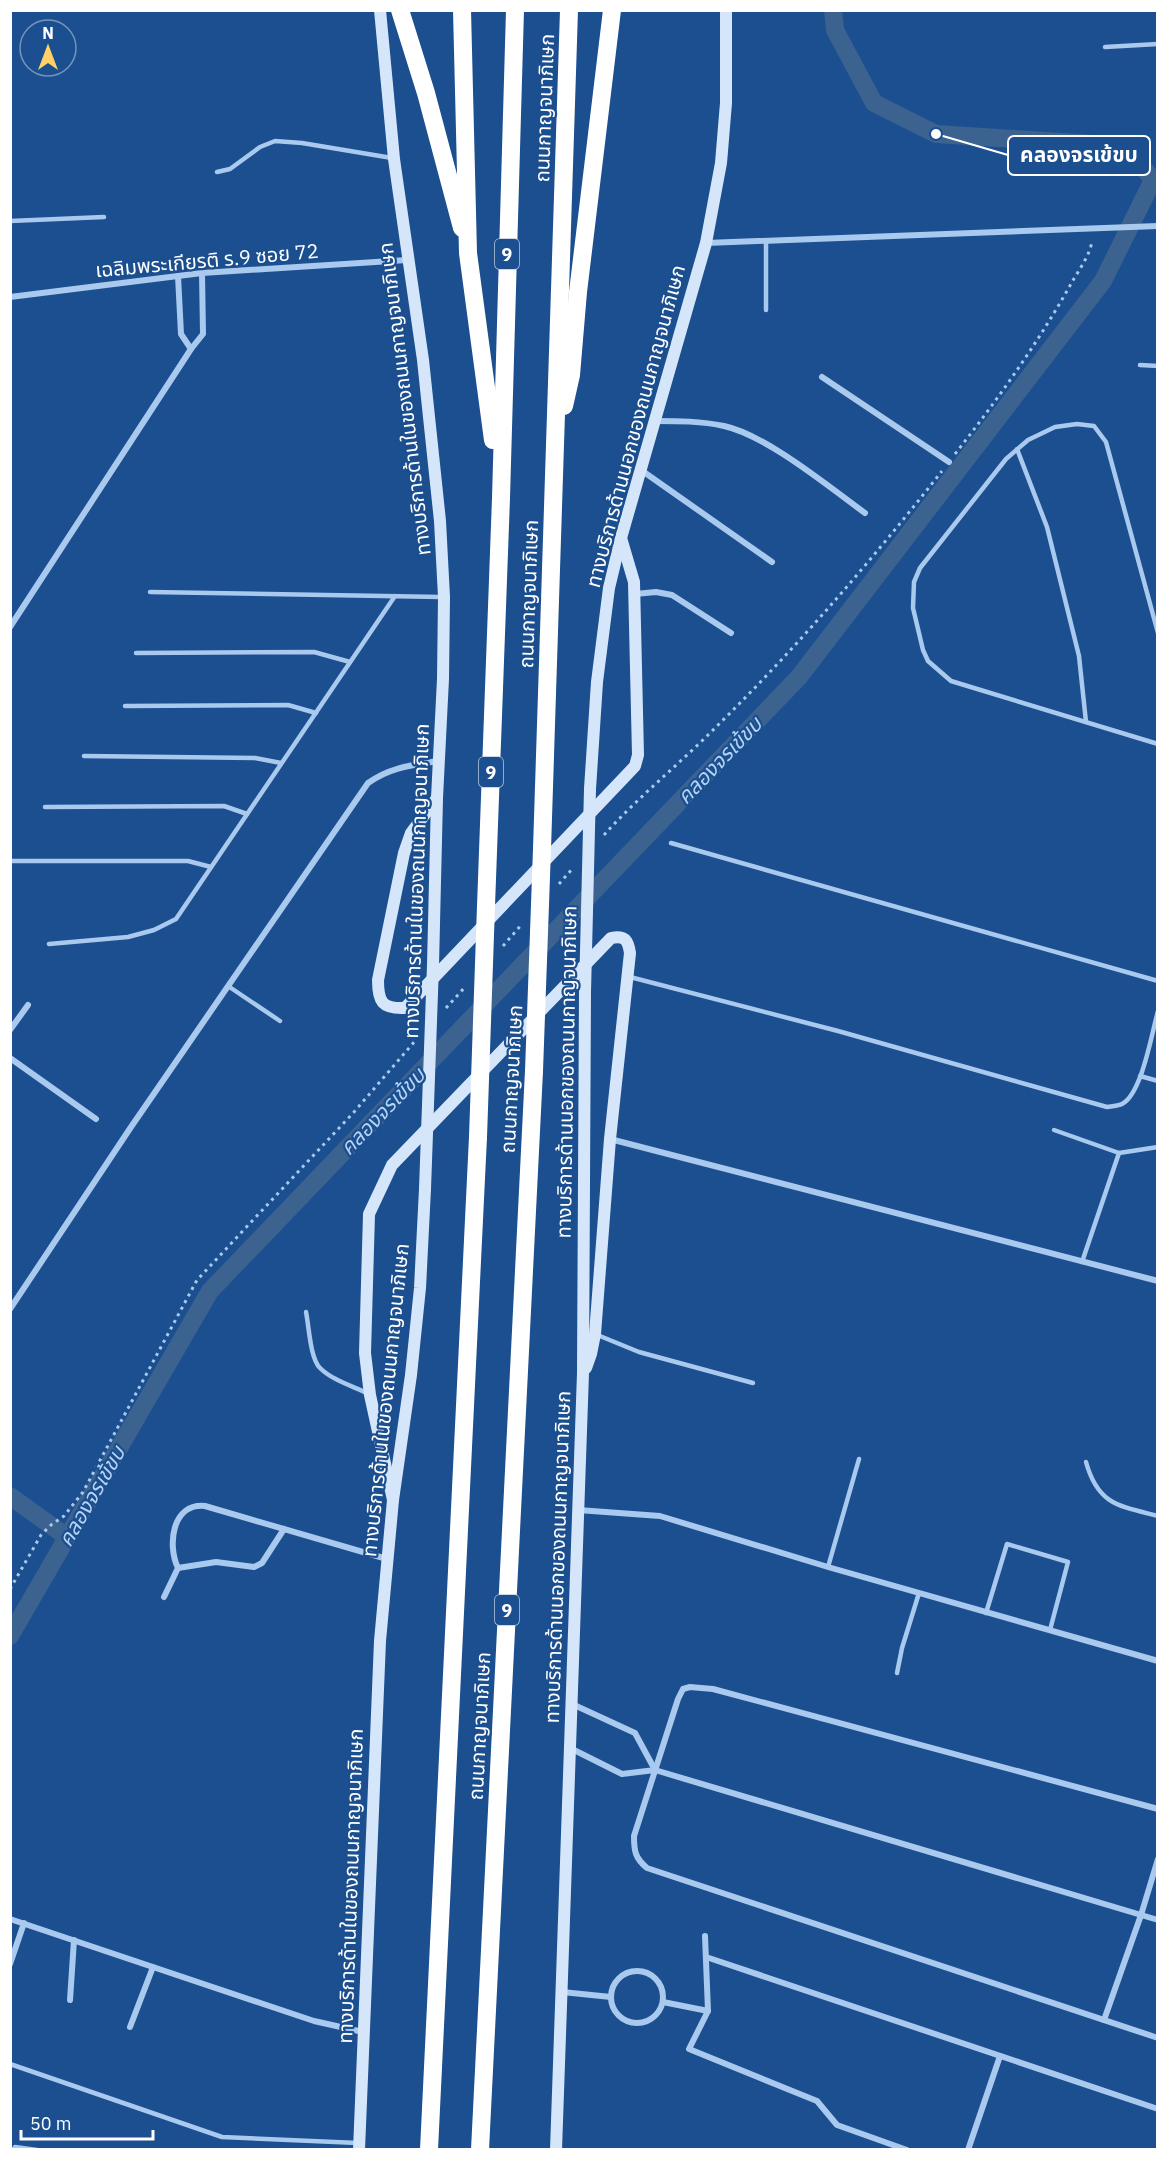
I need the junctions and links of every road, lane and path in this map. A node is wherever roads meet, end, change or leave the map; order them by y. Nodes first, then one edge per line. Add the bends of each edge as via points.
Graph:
1 (380, 10) edge
2 (400, 10) edge
3 (462, 10) edge
4 (515, 10) edge
5 (569, 10) edge
6 (612, 10) edge
7 (726, 10) edge
8 (1158, 44) edge
9 (1105, 47) dead end
10 (394, 159) junction
11 (217, 172) dead end
12 (104, 217) dead end
13 (10, 221) edge
14 (1158, 226) edge
15 (766, 241) junction
16 (706, 243) junction
17 (468, 253) junction
18 (407, 260) junction
19 (202, 273) junction
20 (178, 276) junction
21 (10, 297) edge
22 (766, 310) dead end
23 (191, 349) junction
24 (1140, 364) dead end
25 (1158, 366) edge
26 (822, 377) dead end
27 (655, 421) junction
28 (555, 431) junction
29 (1017, 449) junction
30 (949, 462) dead end
31 (641, 470) junction
32 (501, 498) junction
33 (865, 513) dead end
34 (621, 538) junction
35 (772, 562) dead end
36 (150, 592) dead end
37 (635, 594) junction
38 (395, 596) junction
39 (444, 597) junction
40 (10, 627) edge
41 (731, 633) dead end
42 (1158, 633) edge
43 (136, 653) dead end
44 (350, 662) junction
45 (125, 706) dead end
46 (316, 713) junction
47 (1086, 722) junction
48 (1158, 744) edge
49 (84, 756) dead end
50 (439, 760) junction
51 (282, 763) junction
52 (437, 798) junction
53 (45, 807) dead end
54 (247, 814) junction
55 (671, 843) dead end
56 (10, 861) edge
57 (211, 867) junction
58 (50, 944) dead end
59 (627, 977) junction
60 (1158, 981) edge
61 (228, 986) junction
62 (28, 1005) dead end
63 (1158, 1011) edge
64 (280, 1021) dead end
65 (10, 1030) edge
66 (10, 1058) edge
67 (1140, 1076) junction
68 (1158, 1081) edge
69 (96, 1119) dead end
70 (1054, 1130) dead end
71 (610, 1139) junction
72 (1158, 1147) edge
73 (1119, 1152) junction
74 (1082, 1262) junction
75 (1158, 1281) edge
76 (10, 1309) edge
77 (306, 1312) dead end
78 (596, 1334) junction
79 (583, 1373) junction
80 (753, 1383) dead end
81 (370, 1395) junction
82 (859, 1459) dead end
83 (1086, 1462) dead end
84 (393, 1500) junction
85 (578, 1510) junction
86 (1158, 1516) edge
87 (284, 1529) junction
88 (387, 1559) junction
89 (828, 1567) junction
90 (178, 1568) junction
91 (919, 1593) junction
92 (164, 1597) dead end
93 (986, 1613) junction
94 (1050, 1630) junction
95 (1158, 1661) edge
96 (897, 1673) dead end
97 (572, 1704) junction
98 (570, 1748) junction
99 (655, 1770) junction
100 (1158, 1809) edge
101 (1158, 1859) edge
102 (1141, 1915) junction
103 (10, 1919) edge
104 (1158, 1920) edge
105 (24, 1923) junction
106 (705, 1936) dead end
107 (74, 1940) junction
108 (706, 1957) junction
109 (10, 1964) edge
110 (153, 1967) junction
111 (562, 1992) junction
112 (611, 1997) junction
113 (70, 2000) dead end
114 (663, 2002) junction
115 (708, 2011) junction
116 (1104, 2020) junction
117 (130, 2027) dead end
118 (363, 2031) junction
119 (1158, 2038) edge
120 (999, 2056) junction
121 (10, 2064) edge
122 (1158, 2109) edge
123 (359, 2146) edge
124 (13, 2150) edge
125 (37, 2150) edge
126 (429, 2150) edge
127 (480, 2150) edge
128 (556, 2150) edge
129 (907, 2150) edge
130 (968, 2150) edge

1 - 10 main road, ทางบริการด้านในของถนนกาญจนาภิเษก
2 - 17 highway
3 - 17 highway
4 - 32 highway, ถนนกาญจนาภิเษก / 9
5 - 28 highway, ถนนกาญจนาภิเษก / 9
6 - 28 highway via 571,375
7 - 16 main road, ทางบริการด้านนอกของถนนกาญจนาภิเษก via 726,103 721,163
8 - 9 lane
10 - 11 lane via 275,141
10 - 18 main road, ทางบริการด้านในของถนนกาญจนาภิเษก
12 - 13 lane
14 - 15 street
15 - 16 street
15 - 22 lane
16 - 27 main road, ทางบริการด้านนอกของถนนกาญจนาภิเษก
17 - 32 highway
18 - 19 street, เฉลิมพระเกียรติ ร.9 ซอย 72
18 - 39 main road, ทางบริการด้านในของถนนกาญจนาภิเษก via 432,436
19 - 20 street, เฉลิมพระเกียรติ ร.9 ซอย 72
19 - 23 street via 203,334
20 - 21 street, เฉลิมพระเกียรติ ร.9 ซอย 72
20 - 23 street via 181,334
23 - 40 street
24 - 25 lane
26 - 30 street
27 - 31 main road, ทางบริการด้านนอกของถนนกาญจนาภิเษก
27 - 33 street via 726,426 752,437
28 - 127 highway, ถนนกาญจนาภิเษก / 9, bridge via 534,1071
29 - 42 lane via 1055,427 1094,426 1106,442
29 - 47 lane via 1047,527 1079,656
29 - 47 lane via 920,568 914,582 913,608 923,650 928,661 951,681
31 - 34 main road, ทางบริการด้านนอกของถนนกาญจนาภิเษก
31 - 35 street
32 - 126 highway, ถนนกาญจนาภิเษก / 9, bridge via 478,1137
34 - 37 main road
34 - 79 main road, ทางบริการด้านนอกของถนนกาญจนาภิเษก, bridge via 609,588 597,682 590,789
36 - 38 lane
37 - 41 street via 672,595
37 - 52 main road via 635,766 405,1008 395,1009 380,1000 378,980 404,853 411,833
38 - 39 lane
38 - 44 lane
39 - 50 main road, ทางบริการด้านในของถนนกาญจนาภิเษก
43 - 44 lane via 314,652
44 - 46 lane
45 - 46 lane via 288,705
46 - 51 lane
47 - 48 lane
49 - 51 lane via 255,758
50 - 52 main road, ทางบริการด้านในของถนนกาญจนาภิเษก
50 - 61 street via 395,768 368,783
51 - 54 lane
52 - 84 main road, ทางบริการด้านในของถนนกาญจนาภิเษก, bridge via 420,1288
53 - 54 lane via 224,806
54 - 57 lane
55 - 60 lane
56 - 57 lane via 188,861
57 - 58 lane via 176,919 128,937
59 - 67 lane via 849,1034 1107,1107 1121,1105 1131,1096
59 - 71 main road
59 - 81 main road via 628,942 625,938 611,938 392,1165 369,1214 365,1353
61 - 64 lane
61 - 76 street
62 - 65 street
63 - 67 lane
66 - 69 street
67 - 68 lane
70 - 73 lane
71 - 74 street
71 - 78 main road
72 - 73 lane
73 - 74 lane
74 - 75 street
77 - 81 lane via 318,1366
78 - 79 main road
78 - 80 lane via 639,1352
79 - 85 main road, ทางบริการด้านนอกของถนนกาญจนาภิเษก
81 - 84 main road
82 - 89 lane
83 - 86 lane via 1091,1480 1102,1496 1125,1508
84 - 88 main road, ทางบริการด้านในของถนนกาญจนาภิเษก
85 - 89 street via 660,1515
85 - 97 main road, ทางบริการด้านนอกของถนนกาญจนาภิเษก
87 - 88 street
87 - 90 street via 262,1563 254,1567 216,1562
87 - 90 street via 194,1505 183,1513 172,1536 172,1557
88 - 118 main road, ทางบริการด้านในของถนนกาญจนาภิเษก via 375,1732
89 - 91 street
90 - 92 street
91 - 93 street
91 - 96 lane
93 - 94 street
93 - 94 lane via 1007,1544 1068,1562
94 - 95 street
97 - 98 main road, ทางบริการด้านนอกของถนนกาญจนาภิเษก
97 - 99 street via 635,1733
98 - 99 street via 622,1774
98 - 111 main road, ทางบริการด้านนอกของถนนกาญจนาภิเษก
99 - 100 street via 678,1699 683,1689 690,1687 713,1689
99 - 102 street
99 - 116 street via 634,1836 634,1852 647,1868
101 - 102 street
102 - 104 street
102 - 116 street
103 - 105 street
105 - 107 street
105 - 109 street
106 - 108 street
107 - 110 street
107 - 113 street
108 - 115 street
108 - 120 street
110 - 117 street
110 - 118 street via 314,2021
111 - 112 street
111 - 128 main road, ทางบริการด้านนอกของถนนกาญจนาภิเษก
112 - 114 street via 618,2015 633,2023 650,2020
112 - 114 street via 614,1983 635,1970 658,1981 663,1989
114 - 115 street
115 - 129 street via 689,2049 817,2101 837,2126
116 - 119 street
118 - 123 main road, ทางบริการด้านในของถนนกาญจนาภิเษก
120 - 122 street
120 - 130 street
121 - 123 lane via 222,2137
124 - 125 lane

